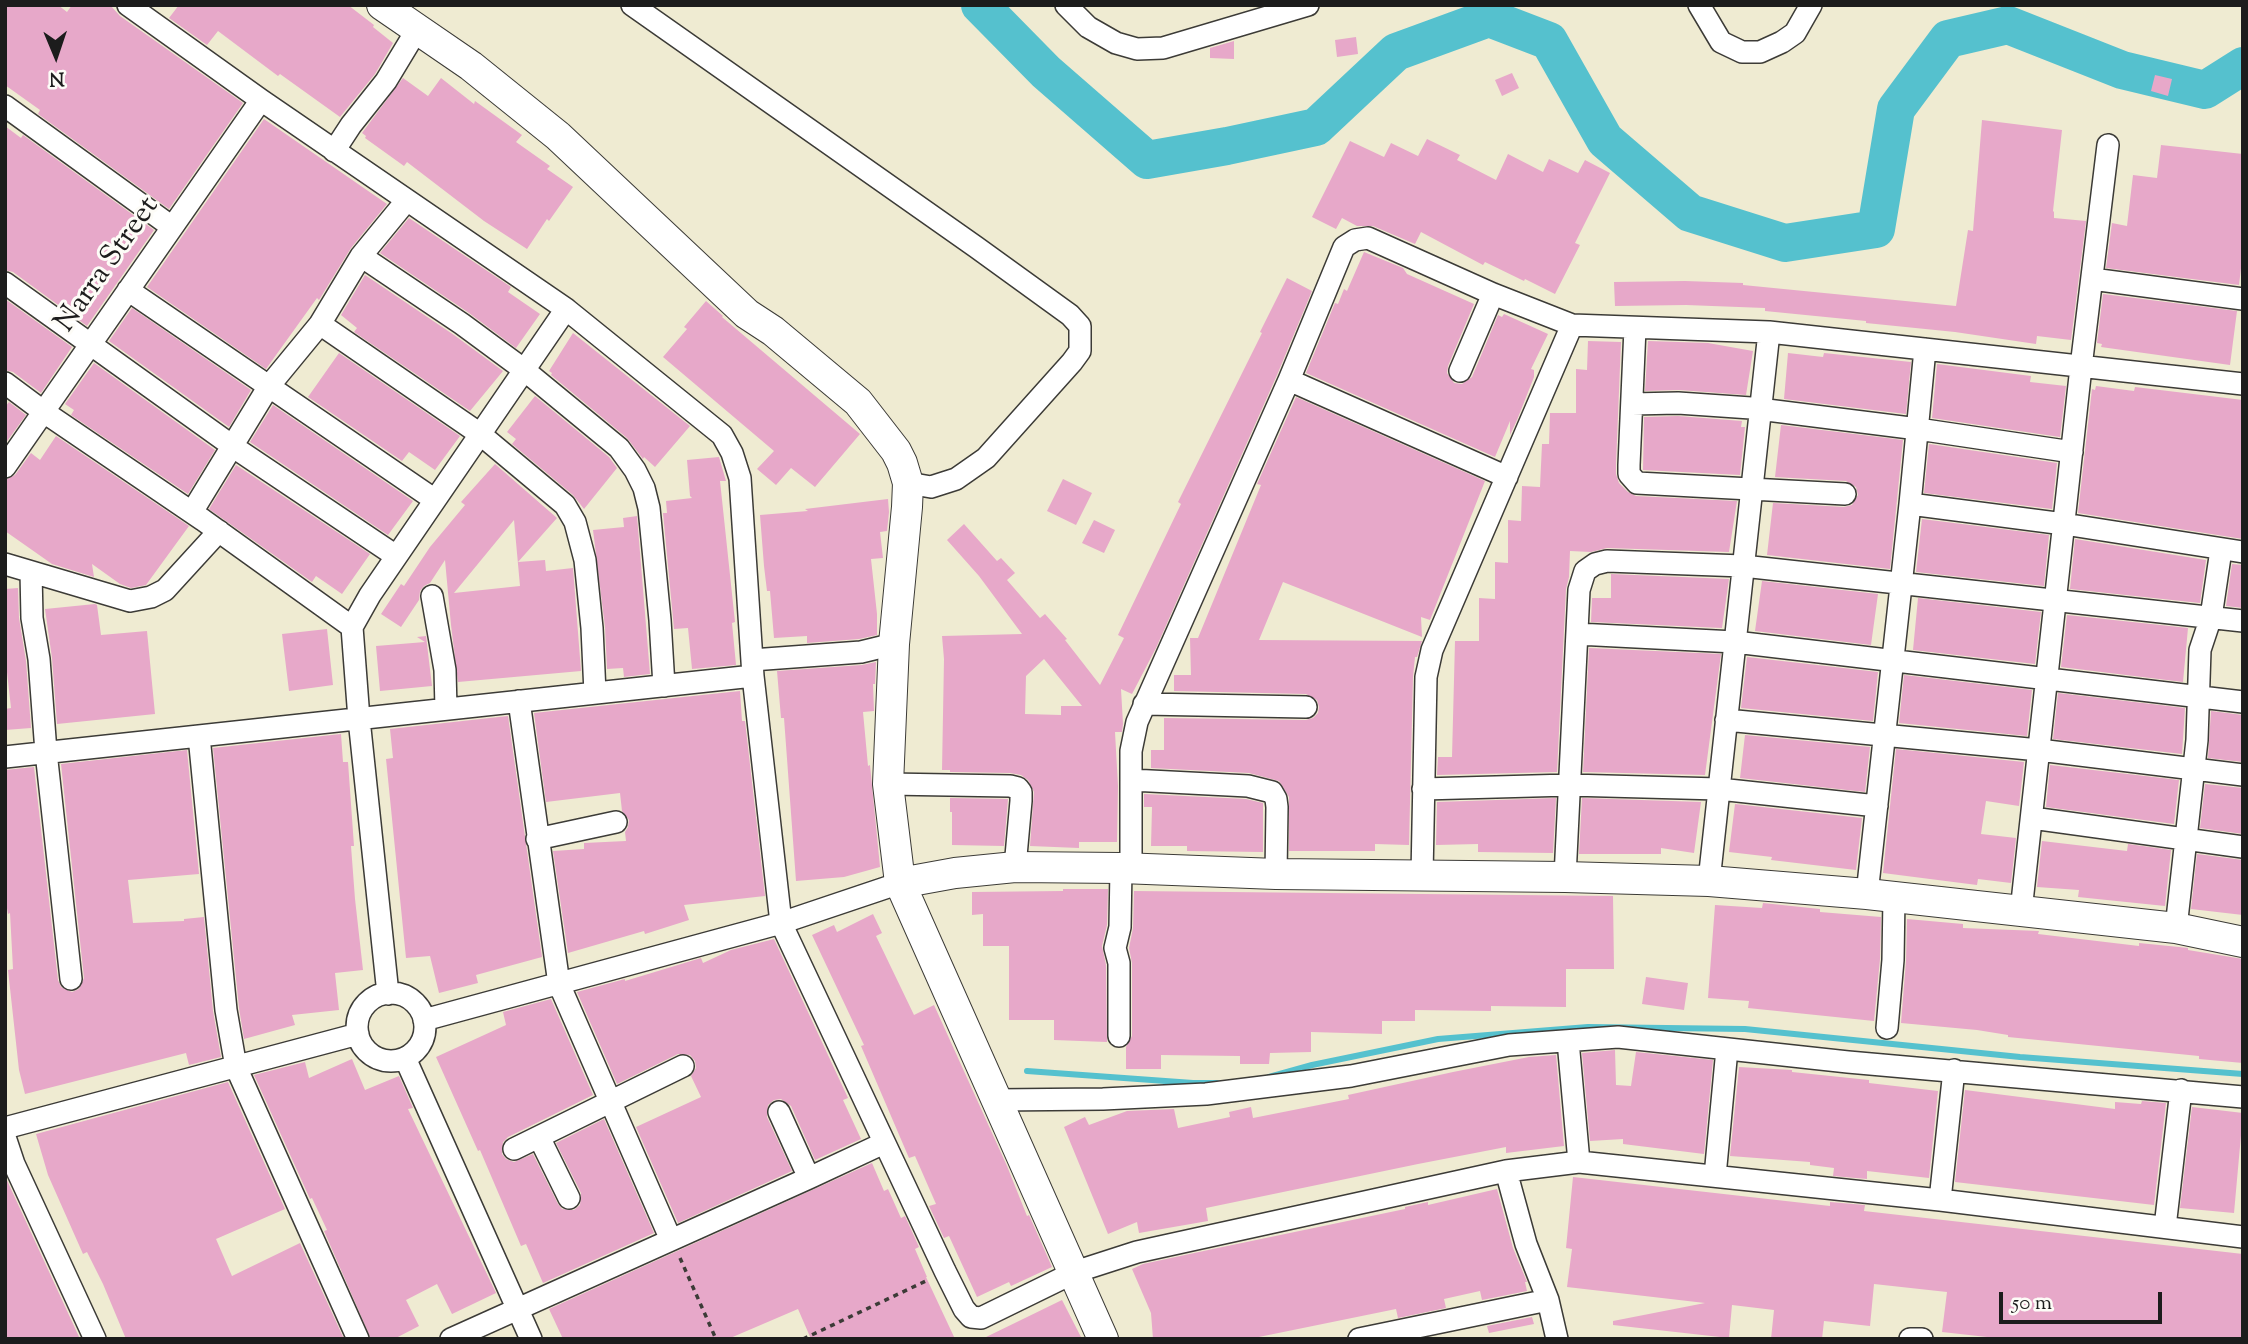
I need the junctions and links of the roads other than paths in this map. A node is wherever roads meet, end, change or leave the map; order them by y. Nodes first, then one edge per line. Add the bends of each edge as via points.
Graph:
1 (128, 5) edge
2 (382, 5) edge
3 (632, 5) edge
4 (1066, 5) edge
5 (1308, 5) edge
6 (1699, 5) edge
7 (1811, 5) edge
8 (418, 28) junction
9 (261, 100) junction
10 (5, 106) edge
11 (2108, 145) dead end
12 (334, 150) junction
13 (407, 200) junction
14 (172, 227) junction
15 (361, 256) junction
16 (2092, 279) junction
17 (5, 283) edge
18 (128, 290) junction
19 (1493, 294) junction
20 (2243, 299) edge
21 (566, 309) junction
22 (320, 324) junction
23 (1572, 325) junction
24 (1635, 328) junction
25 (1769, 331) junction
26 (91, 343) junction
27 (1925, 349) junction
28 (2081, 367) junction
29 (523, 369) junction
30 (1460, 371) dead end
31 (2242, 378) edge
32 (1289, 380) junction
33 (5, 383) edge
34 (269, 386) junction
35 (1632, 404) junction
36 (1760, 409) junction
37 (44, 412) junction
38 (1918, 429) junction
39 (480, 434) junction
40 (232, 446) junction
41 (2072, 452) junction
42 (5, 467) edge
43 (1507, 477) junction
44 (908, 484) junction
45 (1751, 489) junction
46 (1845, 494) dead end
47 (435, 500) junction
48 (1910, 504) junction
49 (192, 512) junction
50 (2064, 524) junction
51 (219, 531) junction
52 (2221, 550) junction
53 (2243, 552) edge
54 (397, 556) junction
55 (5, 564) edge
56 (1743, 566) junction
57 (31, 572) junction
58 (1901, 583) junction
59 (432, 596) dead end
60 (2056, 599) junction
61 (2211, 617) junction
62 (2243, 621) edge
63 (352, 627) junction
64 (1577, 634) junction
65 (1735, 642) junction
66 (894, 644) junction
67 (1893, 661) junction
68 (753, 668) junction
69 (2047, 679) junction
70 (664, 685) junction
71 (595, 693) junction
72 (2200, 697) junction
73 (519, 701) junction
74 (2243, 702) edge
75 (1144, 704) junction
76 (1306, 706) dead end
77 (446, 709) junction
78 (359, 719) junction
79 (1726, 720) junction
80 (1885, 734) junction
81 (199, 736) junction
82 (2039, 750) junction
83 (46, 752) junction
84 (5, 757) edge
85 (2194, 769) junction
86 (2243, 775) edge
87 (1132, 779) junction
88 (888, 784) junction
89 (1569, 785) junction
90 (1423, 789) junction
91 (1719, 789) junction
92 (1877, 806) junction
93 (2032, 818) junction
94 (616, 822) dead end
95 (537, 839) junction
96 (2185, 840) junction
97 (2243, 847) edge
98 (1015, 867) junction
99 (1126, 868) junction
100 (1276, 874) junction
101 (1422, 875) junction
102 (1565, 877) junction
103 (1709, 881) junction
104 (900, 883) junction
105 (1880, 895) junction
106 (2021, 911) junction
107 (781, 923) junction
108 (2176, 928) junction
109 (2243, 942) edge
110 (71, 979) dead end
111 (559, 984) junction
112 (388, 993) junction
113 (424, 1020) junction
114 (1887, 1028) dead end
115 (358, 1034) junction
116 (1119, 1036) dead end
117 (1568, 1041) junction
118 (1727, 1049) junction
119 (405, 1058) junction
120 (683, 1066) dead end
121 (236, 1067) junction
122 (1954, 1070) junction
123 (2181, 1090) junction
124 (2243, 1097) edge
125 (996, 1100) junction
126 (611, 1101) junction
127 (779, 1112) dead end
128 (5, 1128) edge
129 (5, 1136) edge
130 (540, 1137) junction
131 (884, 1143) junction
132 (514, 1149) dead end
133 (1579, 1162) junction
134 (1506, 1171) junction
135 (1714, 1176) junction
136 (809, 1178) junction
137 (569, 1198) dead end
138 (1940, 1200) junction
139 (2165, 1227) junction
140 (2243, 1237) edge
141 (671, 1240) junction
142 (1075, 1272) junction
143 (1548, 1300) junction
144 (517, 1309) junction
145 (95, 1339) edge
146 (358, 1339) edge
147 (451, 1339) edge
148 (531, 1339) edge
149 (1103, 1339) edge
150 (1359, 1339) edge
151 (1557, 1339) edge
152 (1910, 1339) edge
153 (1922, 1339) edge

1 - 9 street
2 - 8 street
3 - 44 street via 954,231 1080,326 1080,351 986,458 956,479 931,487
4 - 5 street via 1088,27 1137,49 1163,48
6 - 7 street via 1721,42 1742,52 1760,52 1794,33
8 - 12 street via 386,81
8 - 44 street via 558,136 747,314 858,402 896,451
9 - 12 street
9 - 14 street, Narra Street
10 - 14 street
11 - 16 street
12 - 13 street
13 - 15 street
13 - 21 street
14 - 18 street, Narra Street
15 - 22 street
15 - 29 street
16 - 20 street
16 - 28 street
17 - 26 street
18 - 26 street, Narra Street
18 - 34 street
19 - 23 street
19 - 30 street
19 - 32 street via 1368,239 1354,240 1344,247
21 - 29 street
21 - 68 street via 722,435 732,453 740,478
22 - 34 street
22 - 39 street
23 - 24 street
23 - 43 street
24 - 25 street
24 - 35 street
25 - 27 street
25 - 36 street
26 - 37 street, Narra Street
26 - 40 street
27 - 28 street
27 - 38 street
28 - 31 street
28 - 41 street
29 - 39 street
29 - 70 street via 619,448 644,488
32 - 43 street
32 - 75 street
33 - 37 street
34 - 40 street
34 - 47 street
35 - 36 street
35 - 45 street via 1629,474 1637,483
36 - 38 street
36 - 45 street
37 - 42 street, Narra Street
37 - 49 street
38 - 41 street
38 - 48 street
39 - 47 street
39 - 71 street via 565,505 575,522 585,560
40 - 49 street
40 - 54 street
41 - 50 street
43 - 90 street via 1432,650 1426,677
44 - 66 street
45 - 46 street
45 - 56 street
47 - 54 street
48 - 50 street
48 - 58 street
49 - 51 street
50 - 52 street
50 - 60 street
51 - 57 street via 165,590 151,597 130,601
51 - 63 street
52 - 53 street
52 - 61 street
54 - 63 street
55 - 57 street
56 - 58 street
56 - 64 street via 1595,564 1586,571 1579,590
56 - 65 street
57 - 83 street
58 - 60 street
58 - 67 street
59 - 77 street via 445,670
60 - 61 street
60 - 69 street
61 - 62 street
61 - 72 street via 2200,650
63 - 78 street
64 - 65 street
64 - 89 street
65 - 67 street
65 - 79 street
66 - 68 street
66 - 88 street
67 - 69 street
67 - 80 street
68 - 70 street
68 - 107 street
69 - 72 street
69 - 82 street
70 - 71 street
71 - 73 street
72 - 74 street
72 - 85 street
73 - 77 street
73 - 95 street
75 - 76 street
75 - 87 street via 1131,751
77 - 78 street
78 - 81 street
78 - 112 street
79 - 80 street
79 - 91 street
80 - 82 street
80 - 92 street
81 - 83 street
81 - 121 street via 226,1010
82 - 85 street
82 - 93 street
83 - 84 street
83 - 110 street
85 - 86 street
85 - 96 street
87 - 99 street
87 - 100 street via 1248,786 1272,792 1277,807
88 - 98 street via 1018,788 1021,802
88 - 104 street
89 - 90 street
89 - 91 street
89 - 102 street
90 - 101 street
91 - 92 street
91 - 103 street
92 - 105 street
93 - 96 street
93 - 106 street
94 - 95 street
95 - 111 street
96 - 97 street
96 - 108 street
98 - 99 street
98 - 104 street
99 - 100 street
99 - 116 street via 1115,948
100 - 101 street
101 - 102 street
102 - 103 street
103 - 105 street
104 - 107 street
104 - 125 street
105 - 106 street
105 - 114 street via 1893,960
106 - 108 street
107 - 111 street
107 - 131 street
108 - 109 street
111 - 113 street
111 - 126 street
112 - 113 street via 407,997
112 - 115 street via 377,996 360,1012
113 - 119 street via 421,1042
115 - 119 street via 361,1044 376,1057
115 - 121 street
117 - 118 street via 1618,1037
117 - 125 street via 1509,1045 1351,1076 1206,1094
117 - 133 street
118 - 122 street
118 - 135 street
119 - 144 street
120 - 126 street
121 - 128 street
121 - 146 street
122 - 123 street
122 - 138 street
123 - 124 street
123 - 139 street
125 - 142 street
126 - 130 street
126 - 141 street
127 - 136 street
129 - 145 street
130 - 132 street
130 - 137 street
131 - 136 street
131 - 142 street via 971,1317 981,1318
133 - 134 street
133 - 135 street
134 - 142 street via 1137,1252
134 - 143 street
135 - 138 street
136 - 141 street
138 - 139 street
139 - 140 street
141 - 144 street
142 - 149 street
143 - 150 street
143 - 151 street
144 - 147 street
144 - 148 street
152 - 153 street

